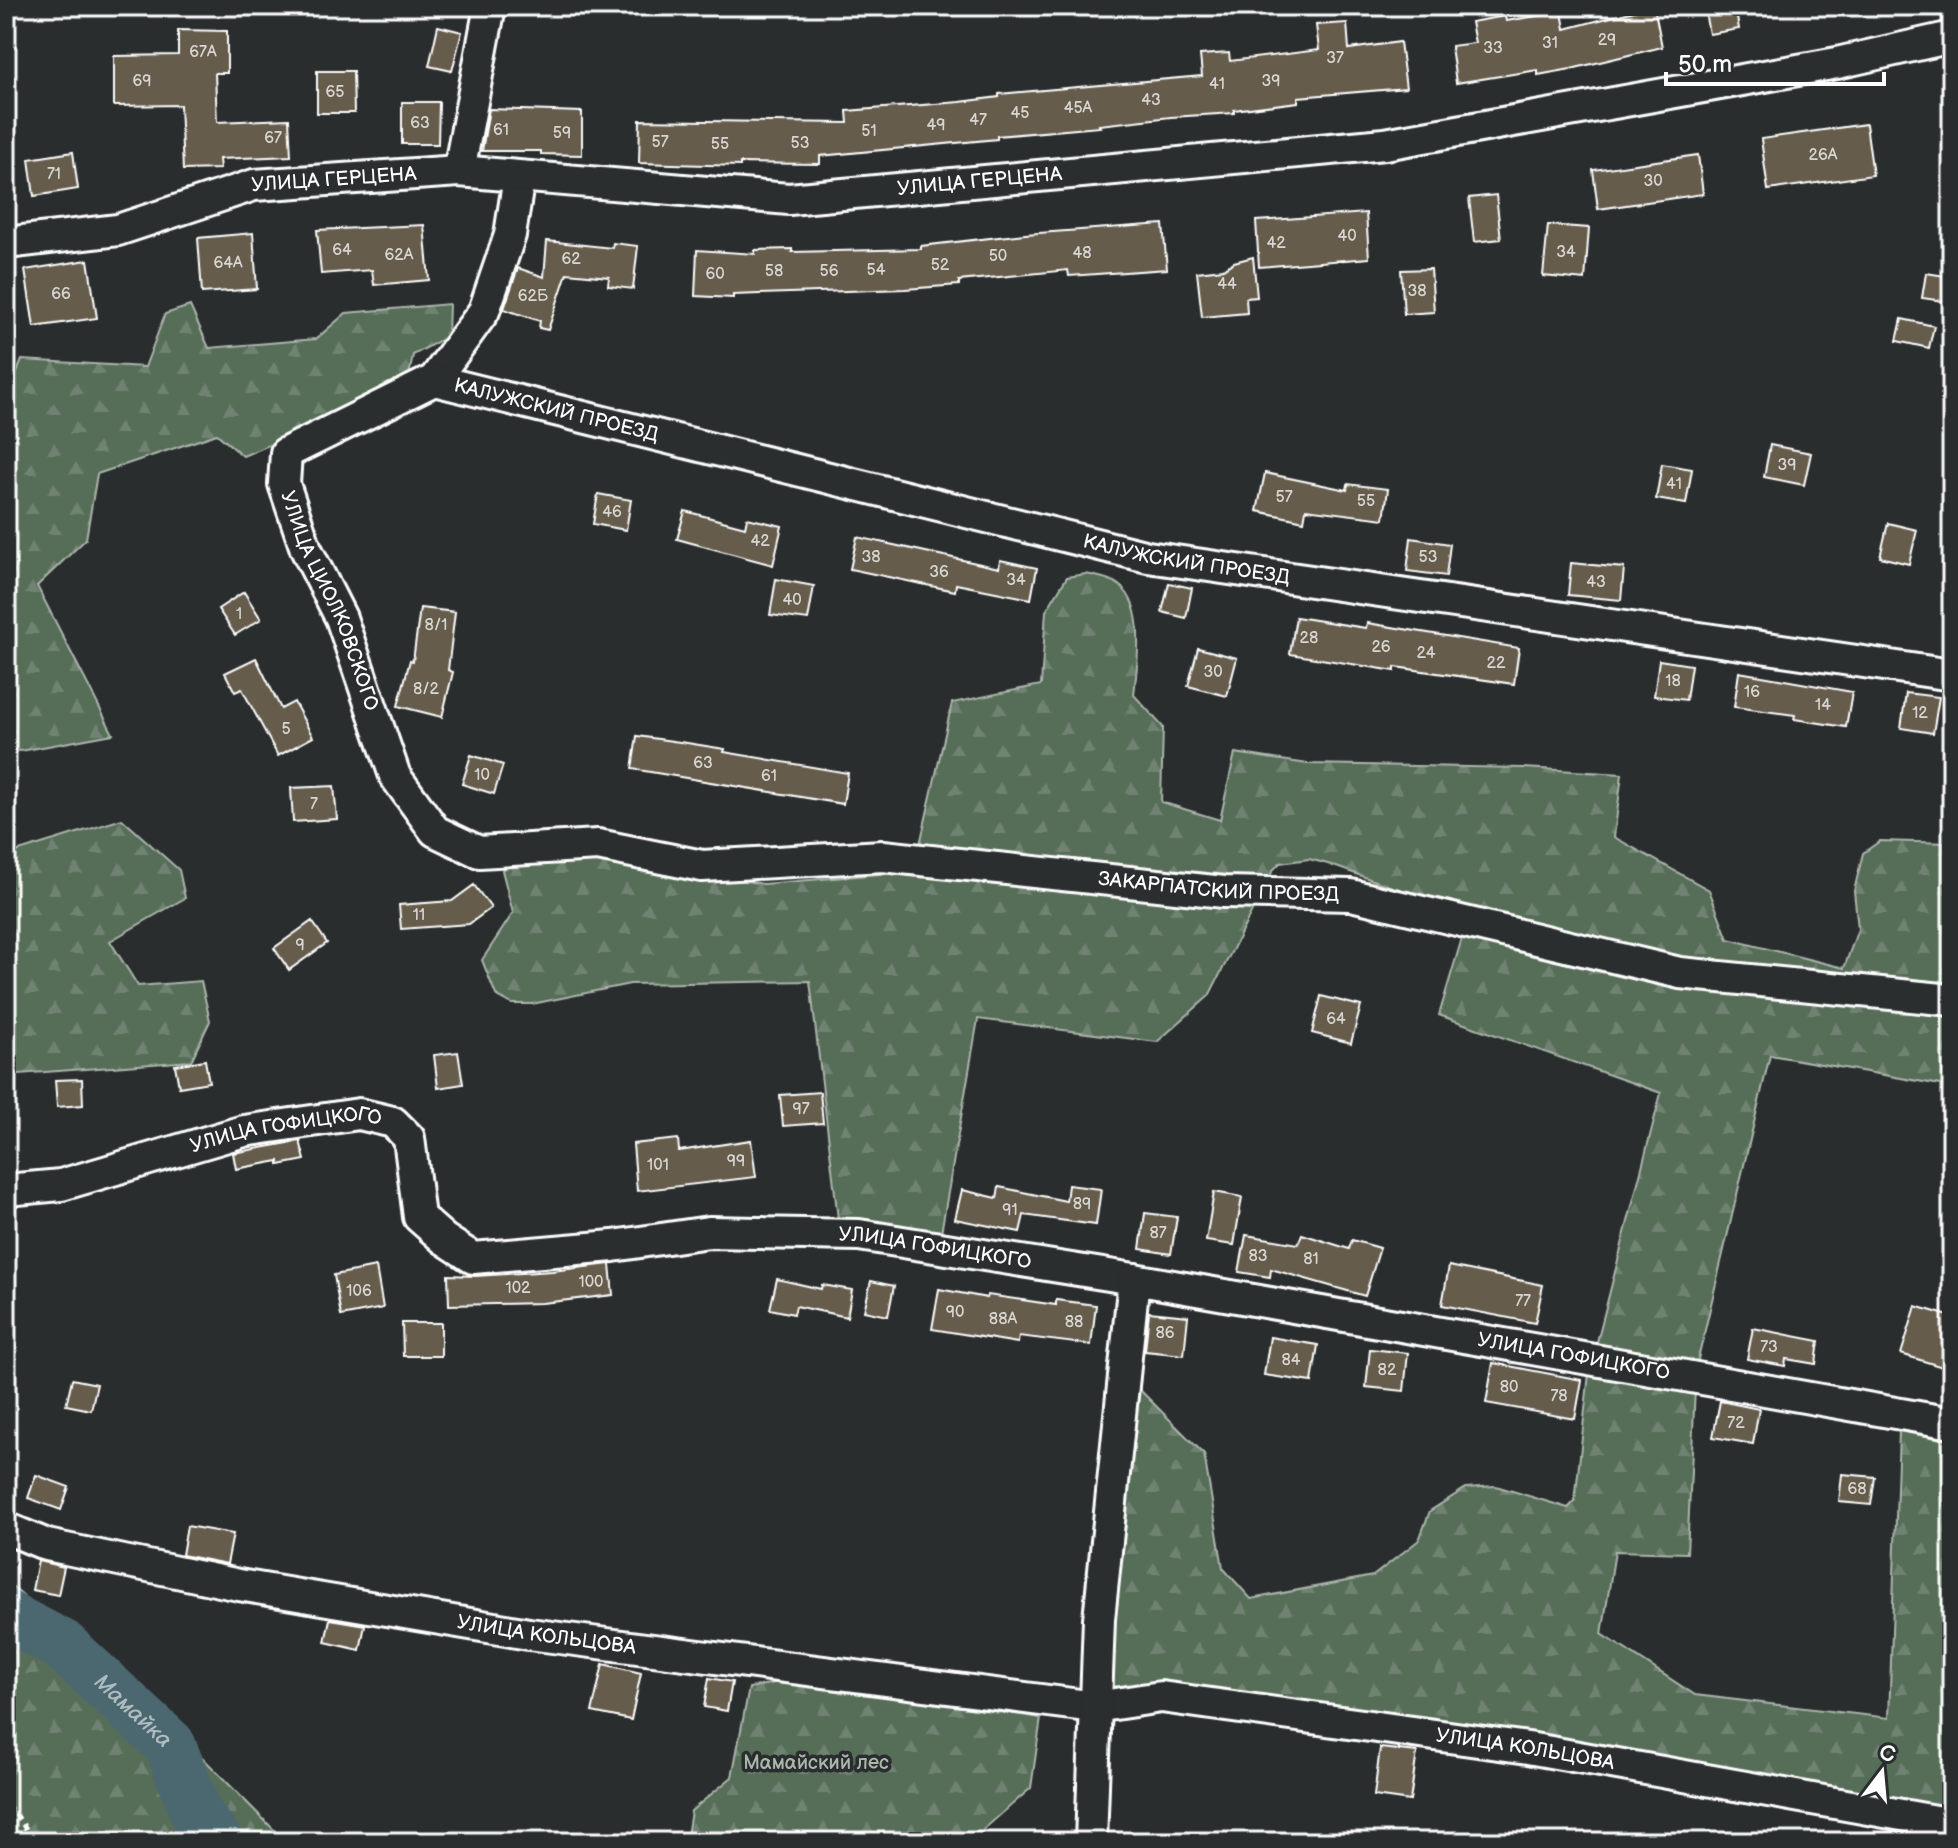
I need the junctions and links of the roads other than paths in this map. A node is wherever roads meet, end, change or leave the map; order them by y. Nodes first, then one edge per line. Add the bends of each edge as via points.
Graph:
1 (490, 6) edge
2 (1952, 37) edge
3 (459, 171) junction
4 (519, 177) junction
5 (6, 243) edge
6 (434, 380) junction
7 (1952, 675) edge
8 (479, 852) joint
9 (1952, 1000) edge
10 (6, 1190) edge
11 (1134, 1279) junction
12 (1952, 1423) edge
13 (6, 1528) edge
14 (1095, 1707) junction
15 (1952, 1824) edge
16 (1091, 1842) edge

1 - 3 street
2 - 4 street, УЛИЦА ГЕРЦЕНА via 1837,63 1385,144 789,199
3 - 4 street, УЛИЦА ГЕРЦЕНА
3 - 5 street, УЛИЦА ГЕРЦЕНА via 254,185 118,230
4 - 6 street, УЛИЦА ЦИОЛКОВСКОГО via 510,235 484,311
6 - 7 street, КАЛУЖСКИЙ ПРОЕЗД via 1148,557
6 - 8 street, УЛИЦА ЦИОЛКОВСКОГО via 286,453 284,484 306,549 341,618 395,776 435,831
8 - 9 street, ЗАКАРПАТСКИЙ ПРОЕЗД via 598,845 702,866 883,856 1224,892 1351,895 1680,973
10 - 11 street, УЛИЦА ГОФИЦКОГО via 61,1185 244,1131 359,1114 393,1122 409,1138 419,1217 473,1258 709,1232 859,1235
11 - 12 street, УЛИЦА ГОФИЦКОГО
11 - 14 street via 1099,1619
13 - 14 street, УЛИЦА КОЛЬЦОВА via 47,1545 239,1585 529,1634
14 - 15 street, УЛИЦА КОЛЬЦОВА via 1161,1697 1528,1748
14 - 16 street

